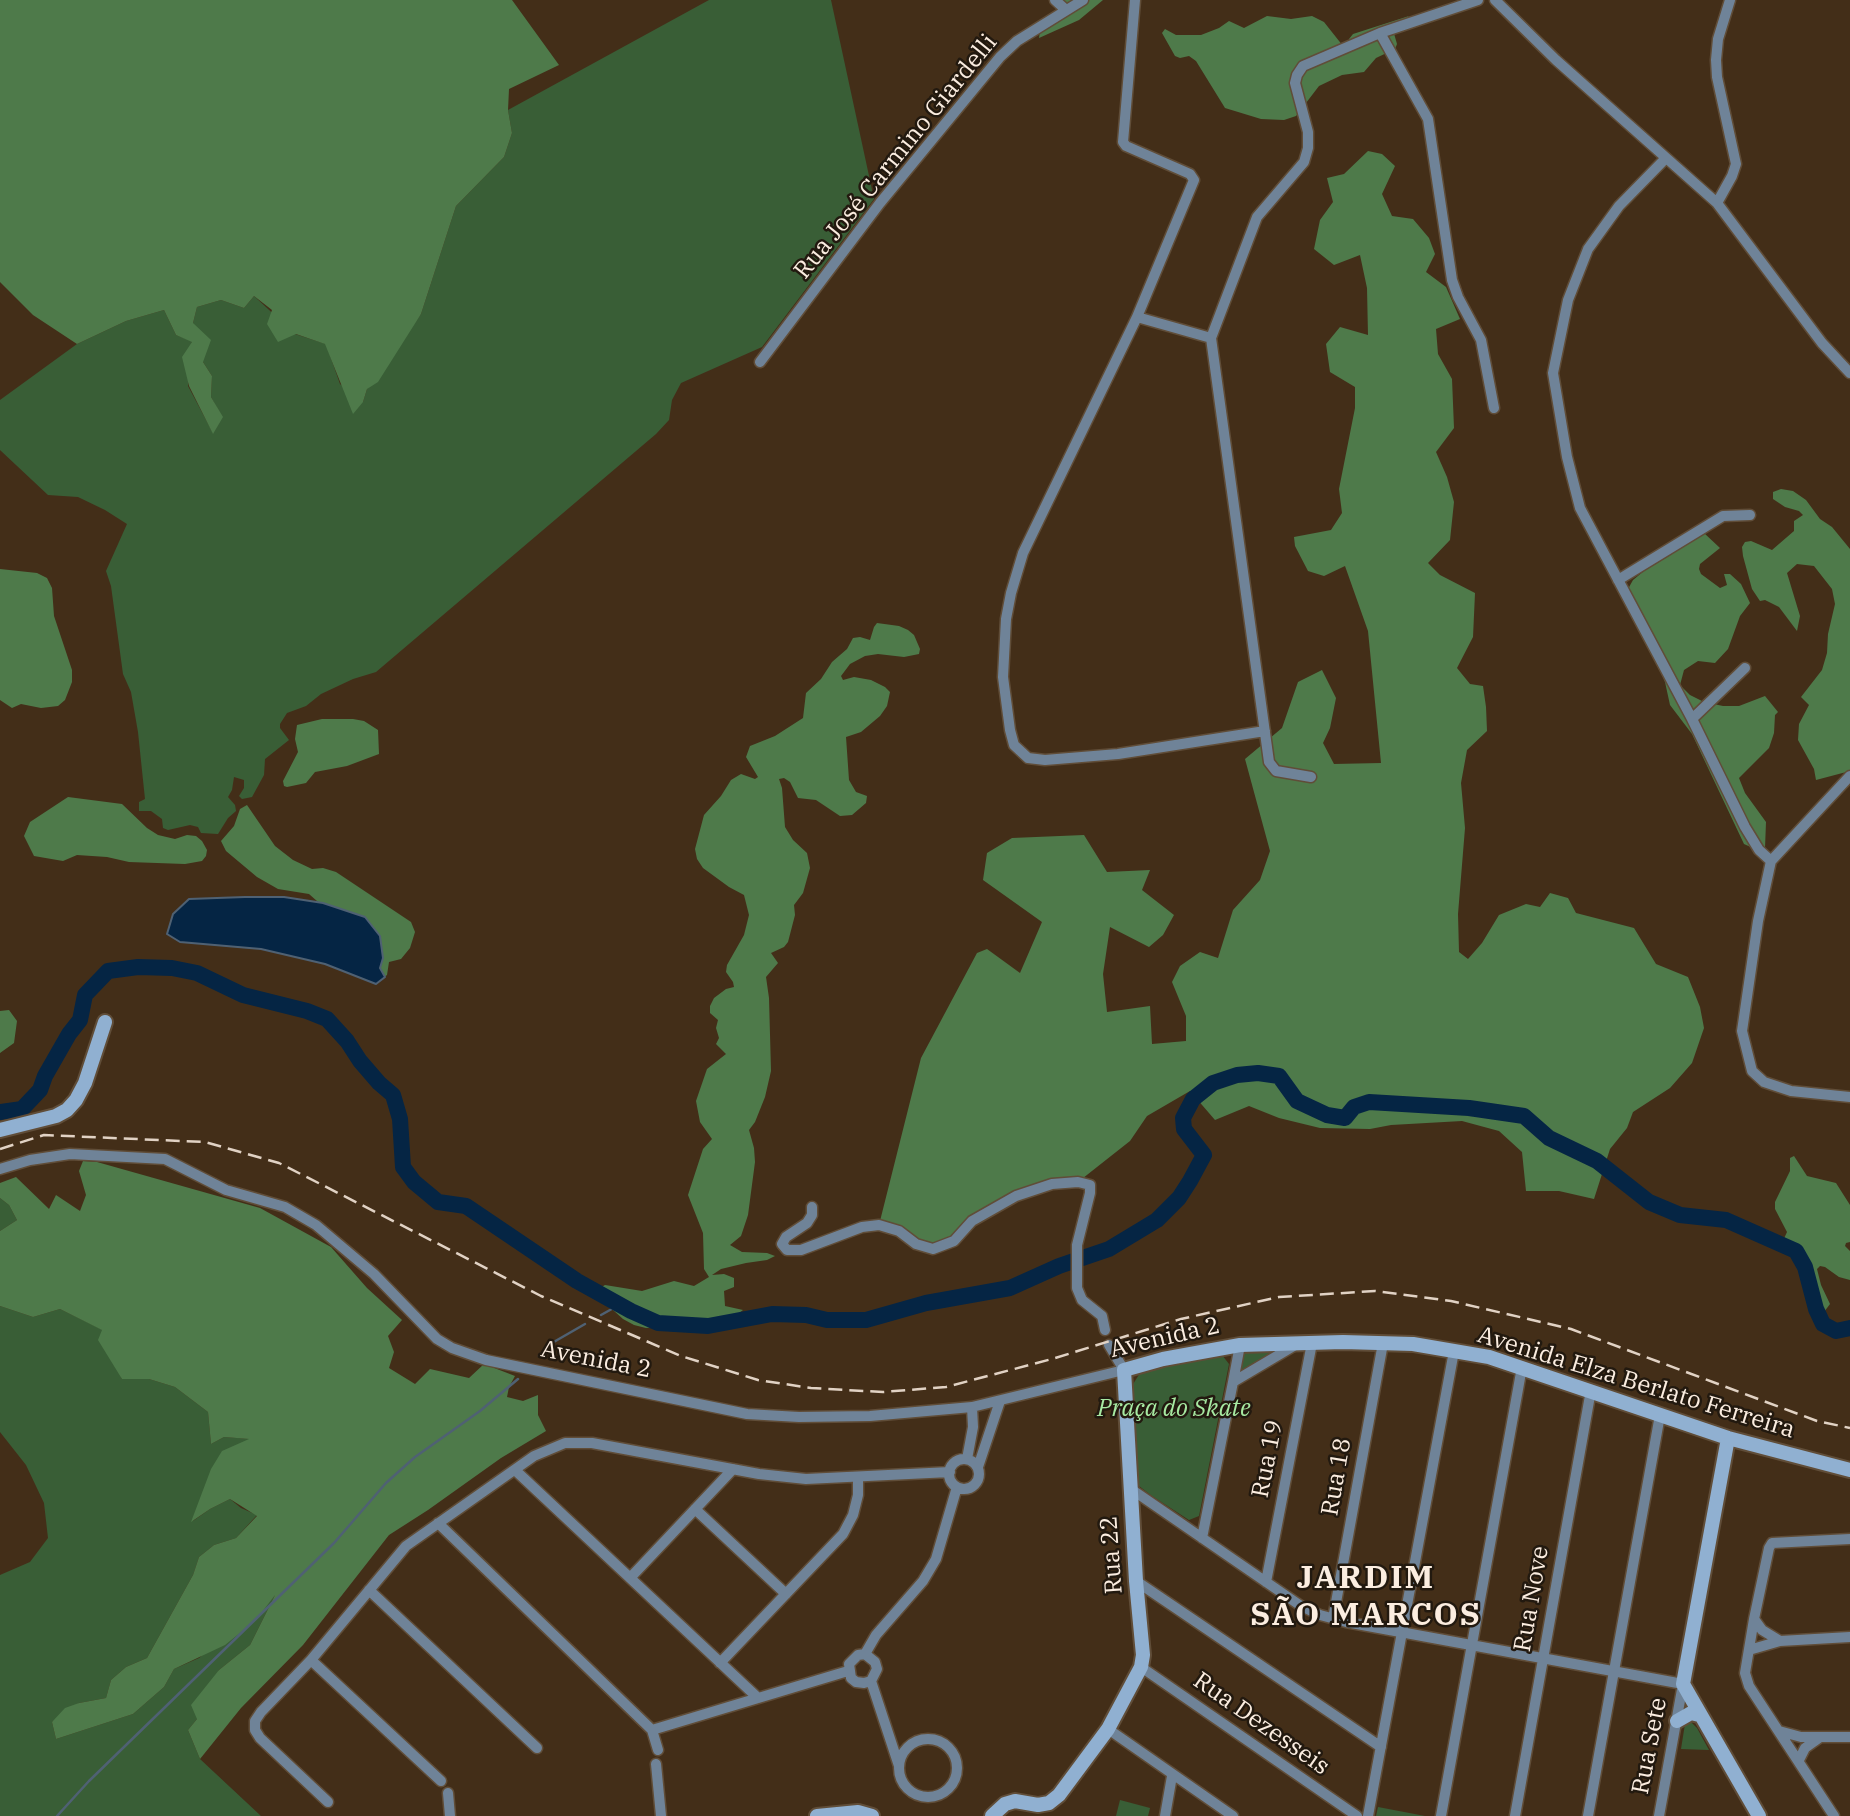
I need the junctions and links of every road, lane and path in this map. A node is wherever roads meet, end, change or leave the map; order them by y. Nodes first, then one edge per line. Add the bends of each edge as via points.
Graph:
1 (1055, 0) edge
2 (1083, 0) edge
3 (1135, 0) edge
4 (1478, 0) edge
5 (1495, 0) edge
6 (1730, 0) edge
7 (1066, 10) junction
8 (1380, 33) junction
9 (1667, 158) junction
10 (1717, 203) junction
11 (1137, 317) junction
12 (1211, 338) junction
13 (760, 362) dead end
14 (1850, 373) edge
15 (1494, 408) dead end
16 (1750, 515) dead end
17 (1618, 580) junction
18 (1745, 668) dead end
19 (1692, 719) junction
20 (1265, 731) junction
21 (1850, 776) edge
22 (1311, 777) dead end
23 (1772, 861) junction
24 (105, 1022) dead end
25 (1850, 1097) edge
26 (0, 1130) edge
27 (0, 1169) edge
28 (812, 1207) dead end
29 (1105, 1330) dead end
30 (1306, 1343) junction
31 (1383, 1343) junction
32 (1109, 1345) dead end
33 (1240, 1345) junction
34 (1454, 1351) junction
35 (1522, 1367) junction
36 (1124, 1370) junction
37 (1233, 1382) junction
38 (1591, 1390) junction
39 (1000, 1401) junction
40 (972, 1407) junction
41 (1660, 1415) junction
42 (1728, 1438) junction
43 (967, 1459) junction
44 (978, 1467) junction
45 (515, 1469) junction
46 (733, 1469) junction
47 (1850, 1470) edge
48 (950, 1472) junction
49 (858, 1478) junction
50 (957, 1487) junction
51 (1131, 1489) junction
52 (695, 1509) junction
53 (438, 1523) junction
54 (1202, 1538) junction
55 (1850, 1539) edge
56 (630, 1578) junction
57 (1136, 1581) junction
58 (1266, 1582) junction
59 (369, 1590) junction
60 (786, 1594) junction
61 (1333, 1619) junction
62 (1754, 1619) junction
63 (1402, 1633) junction
64 (1850, 1637) edge
65 (1780, 1641) junction
66 (1471, 1646) junction
67 (1749, 1650) junction
68 (865, 1654) junction
69 (1542, 1658) junction
70 (311, 1660) junction
71 (720, 1663) junction
72 (1141, 1667) junction
73 (848, 1671) junction
74 (1613, 1671) junction
75 (871, 1681) junction
76 (1683, 1684) junction
77 (758, 1698) junction
78 (1699, 1715) junction
79 (1677, 1721) junction
80 (1108, 1729) junction
81 (652, 1730) junction
82 (1779, 1731) junction
83 (1850, 1737) edge
84 (1819, 1738) junction
85 (1381, 1746) junction
86 (537, 1748) dead end
87 (658, 1749) dead end
88 (1799, 1760) junction
89 (656, 1764) dead end
90 (899, 1766) junction
91 (1172, 1776) junction
92 (441, 1782) dead end
93 (448, 1793) dead end
94 (328, 1802) dead end
95 (450, 1816) edge
96 (661, 1816) edge
97 (817, 1816) edge
98 (872, 1816) edge
99 (992, 1816) edge
100 (1165, 1816) edge
101 (1233, 1816) edge
102 (1357, 1816) edge
103 (1368, 1816) edge
104 (1441, 1816) edge
105 (1515, 1816) edge
106 (1588, 1816) edge
107 (1658, 1816) edge
108 (1759, 1816) edge
109 (1834, 1816) edge

1 - 7 street
2 - 7 street, Rua José Carmino Giardelli
3 - 11 street via 1123,142 1194,180
4 - 8 street
5 - 9 street
6 - 10 street via 1716,60 1736,164
7 - 13 street, Rua José Carmino Giardelli via 1000,57 880,203
8 - 12 street via 1303,66 1297,75 1308,132 1306,155 1257,217
8 - 15 street via 1428,119 1452,280 1481,340
9 - 10 street
9 - 17 street via 1619,205 1588,249 1568,300 1553,373 1566,457 1580,508
10 - 14 street via 1822,343
11 - 12 street
11 - 20 street via 1023,553 1011,593 1003,677 1014,745 1028,758 1045,760 1118,754
12 - 20 street
16 - 17 street via 1723,516
17 - 19 street
18 - 19 street
19 - 23 street via 1745,827
20 - 22 street via 1272,768
21 - 23 street
23 - 25 street via 1742,1031 1752,1071 1764,1082 1791,1091
24 - 26 street via 85,1083 68,1110
27 - 40 street, Avenida 2 via 70,1154 166,1160 226,1190 285,1207 316,1225 437,1339 486,1360 747,1414 870,1416
28 - 29 street via 807,1223 786,1237 782,1244 787,1250 801,1250 879,1225 933,1249 954,1241 972,1221 1016,1196 1052,1184 1090,1185 1077,1245 1076,1288 1082,1300 1102,1316
30 - 31 street, Avenida Elza Berlato Ferreira
30 - 33 street, Avenida Elza Berlato Ferreira
30 - 37 street
30 - 58 street, Rua 19
31 - 34 street, Avenida Elza Berlato Ferreira
31 - 61 street, Rua 18
32 - 36 street
33 - 36 street, Avenida 2
33 - 37 street
34 - 35 street, Avenida Elza Berlato Ferreira
34 - 63 street
35 - 38 street, Avenida Elza Berlato Ferreira
35 - 66 street
36 - 39 street, Avenida 2
36 - 51 street, Rua 22
37 - 54 street
38 - 41 street, Avenida Elza Berlato Ferreira
38 - 69 street, Rua Nove
39 - 40 street, Avenida 2
39 - 44 street
40 - 43 street
41 - 42 street, Avenida Elza Berlato Ferreira
41 - 74 street
42 - 47 street, Avenida Elza Berlato Ferreira
42 - 76 street
43 - 44 street
43 - 48 street via 956,1462
44 - 50 street via 975,1485
45 - 46 street via 565,1443 592,1443
45 - 53 street
45 - 56 street
46 - 49 street via 806,1479
46 - 52 street
48 - 49 street
48 - 50 street
49 - 60 street via 853,1515 843,1534
50 - 68 street via 936,1559
51 - 54 street
51 - 57 street, Rua 22
52 - 56 street
52 - 60 street
53 - 59 street via 406,1546
53 - 81 street
54 - 58 street
55 - 62 street via 1772,1543
56 - 71 street
57 - 72 street, Rua 22
57 - 85 street
58 - 61 street via 1301,1606
59 - 70 street
59 - 86 street
60 - 71 street
61 - 63 street
62 - 65 street
62 - 67 street
63 - 66 street
63 - 85 street
64 - 65 street
65 - 67 street
66 - 69 street
66 - 104 street
67 - 82 street via 1746,1679
68 - 73 street via 852,1658
68 - 75 street via 877,1669
69 - 74 street
69 - 105 street, Rua Nove
70 - 92 street
70 - 94 street via 261,1712 256,1730
71 - 77 street
72 - 80 street, Rua 22
72 - 102 street, Rua Dezesseis
73 - 75 street via 856,1682
73 - 77 street
74 - 76 street
74 - 106 street
75 - 90 street
76 - 78 street
76 - 79 street, Rua Sete
77 - 81 street
78 - 79 street via 1691,1713
78 - 108 street
79 - 107 street, Rua Sete
80 - 91 street
80 - 99 street, Rua 22 via 1049,1803 1015,1801
81 - 87 street
82 - 84 street
82 - 88 street
83 - 84 street
84 - 88 street via 1805,1748
85 - 103 street
88 - 109 street
89 - 96 street
90 - 90 street via 909,1790 926,1797 950,1787 957,1769 951,1750 924,1739 906,1749
91 - 100 street
91 - 101 street
93 - 95 street
97 - 98 street via 858,1812

